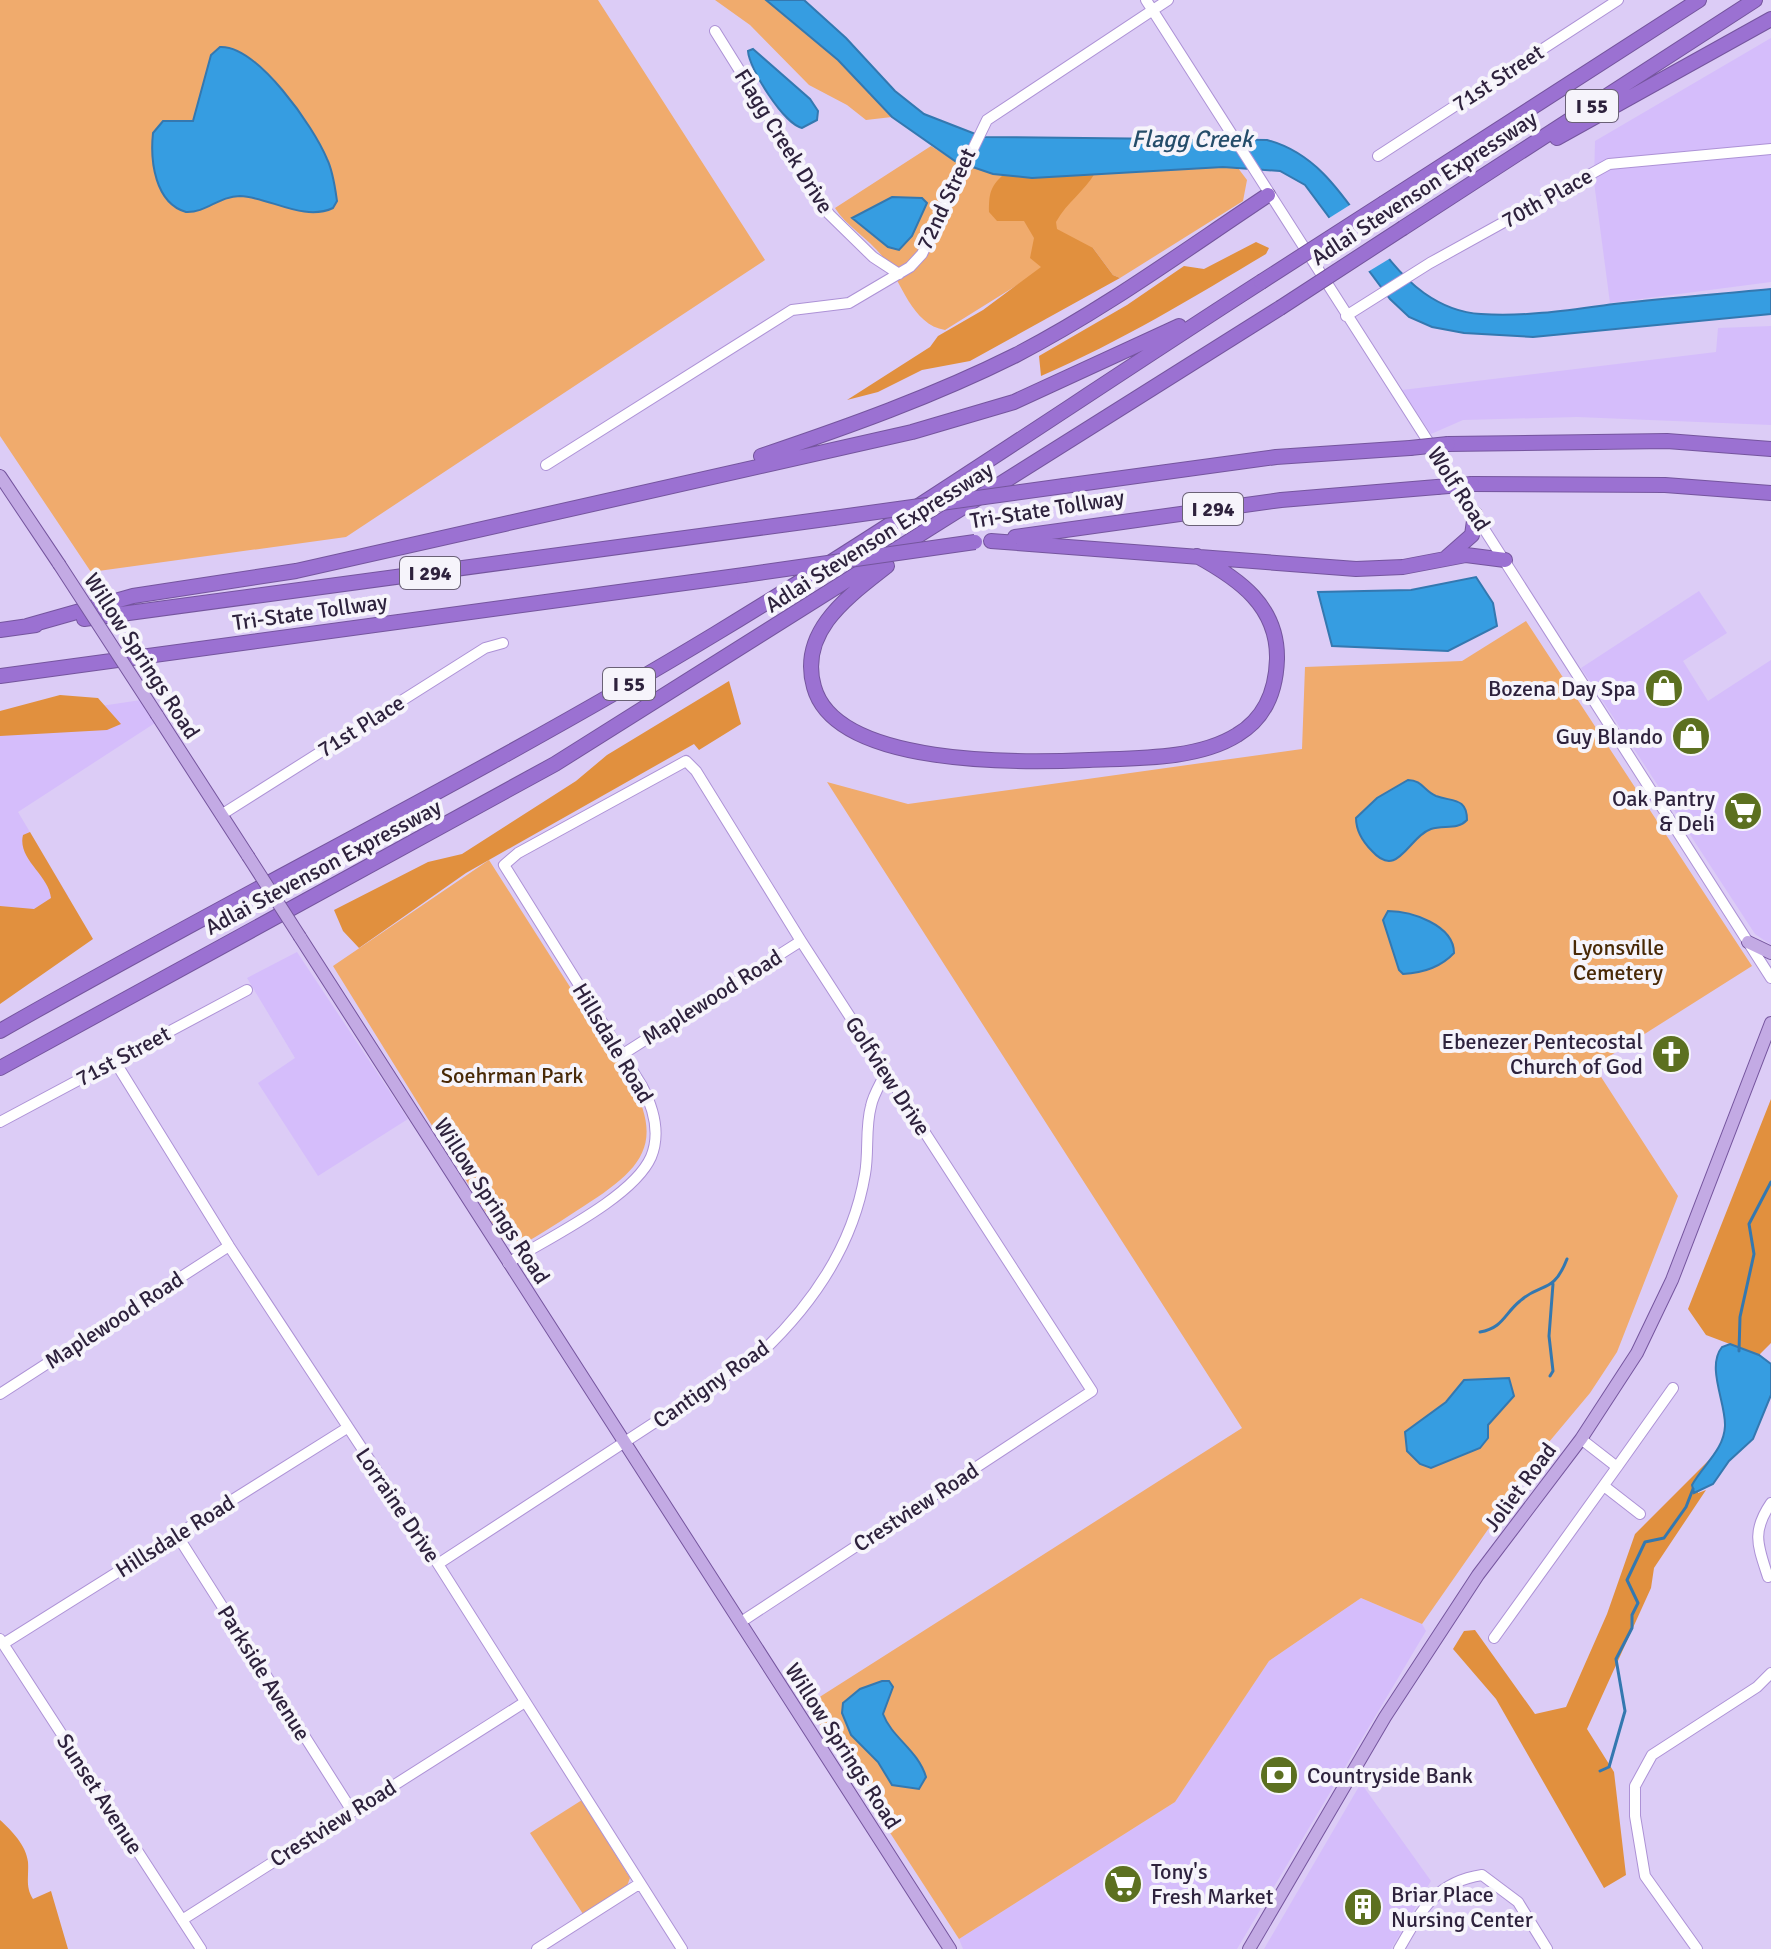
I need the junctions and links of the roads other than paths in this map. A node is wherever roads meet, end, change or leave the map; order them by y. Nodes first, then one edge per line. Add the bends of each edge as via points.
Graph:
1 (1168, 0) edge
2 (1618, 0) edge
3 (1699, 0) edge
4 (1755, 0) edge
5 (1150, 5) edge
6 (1771, 19) edge
7 (715, 31) dead end
8 (1771, 149) edge
9 (1378, 156) dead end
10 (1268, 195) junction
11 (1428, 211) junction
12 (899, 274) junction
13 (1237, 298) junction
14 (1346, 316) junction
15 (1771, 449) edge
16 (546, 465) dead end
17 (0, 476) edge
18 (696, 478) junction
19 (1771, 493) edge
20 (1475, 514) junction
21 (946, 521) junction
22 (991, 541) junction
23 (1197, 556) junction
24 (1443, 559) junction
25 (1505, 560) junction
26 (27, 626) junction
27 (0, 630) edge
28 (503, 643) dead end
29 (0, 676) edge
30 (686, 761) joint
31 (221, 815) junction
32 (801, 941) junction
33 (1748, 942) junction
34 (1771, 953) edge
35 (1771, 978) edge
36 (247, 990) dead end
37 (1771, 1023) edge
38 (0, 1031) edge
39 (1765, 1048) edge
40 (623, 1054) junction
41 (114, 1060) junction
42 (0, 1068) edge
43 (886, 1072) junction
44 (0, 1122) edge
45 (229, 1246) junction
46 (508, 1263) junction
47 (1673, 1388) dead end
48 (1092, 1391) joint
49 (0, 1394) edge
50 (347, 1428) junction
51 (1581, 1439) junction
52 (623, 1445) junction
53 (1617, 1467) junction
54 (1604, 1486) junction
55 (1771, 1503) edge
56 (1640, 1514) dead end
57 (177, 1535) junction
58 (438, 1564) junction
59 (1768, 1577) dead end
60 (741, 1622) junction
61 (1494, 1638) dead end
62 (2, 1641) edge
63 (1771, 1673) edge
64 (525, 1702) junction
65 (352, 1811) junction
66 (639, 1884) junction
67 (182, 1920) junction
68 (201, 1949) edge
69 (537, 1949) edge
70 (682, 1949) edge
71 (950, 1949) edge
72 (1249, 1949) edge
73 (1399, 1949) edge
74 (1547, 1949) edge
75 (1697, 1949) edge

1 - 5 street, 72nd Street
2 - 9 street, 71st Street
3 - 13 highway, Adlai Stevenson Expressway / I 55, bridge
4 - 11 highway, Adlai Stevenson Expressway / I 55
5 - 10 street, Wolf Road
5 - 12 street, 72nd Street via 987,120 922,254
6 - 11 highway
7 - 12 street, Flagg Creek Drive via 829,214 873,257
8 - 14 street, 70th Place via 1609,164
10 - 14 street, Wolf Road
10 - 18 highway via 1114,299 1015,355 901,406
11 - 21 highway, Adlai Stevenson Expressway / I 55, bridge
12 - 16 street, 72nd Street via 849,303 792,310
13 - 18 highway via 1014,402 912,432
13 - 38 highway, Adlai Stevenson Expressway / I 55 via 717,633 432,798
14 - 20 street, Wolf Road
15 - 26 highway, Tri-State Tollway / I 294, bridge via 1667,441 1448,444 1276,457
17 - 31 main road, Willow Springs Road, bridge
18 - 26 highway via 296,571 133,596
19 - 22 highway, Tri-State Tollway / I 294, bridge via 1665,485 1472,484 1235,506
20 - 24 highway via 1472,535
20 - 25 street, Wolf Road
21 - 23 highway via 848,597 825,623 813,649 812,680 822,707 866,740 961,756 1068,761 1199,749 1236,736 1260,717 1270,700 1277,639 1264,607 1237,578
21 - 42 highway, Adlai Stevenson Expressway / I 55 via 555,764
22 - 23 highway
22 - 29 highway, Tri-State Tollway / I 294, bridge
23 - 24 highway via 1356,569
24 - 25 highway via 1466,555
25 - 33 street, Wolf Road
26 - 27 highway, Tri-State Tollway / I 294
28 - 31 street, 71st Place via 485,648
30 - 32 street, Golfview Drive
30 - 40 street, Hillsdale Road via 504,865
31 - 46 main road, Willow Springs Road, bridge
32 - 40 street, Maplewood Road
32 - 43 street, Golfview Drive
33 - 34 main road
33 - 35 street, Wolf Road
36 - 41 street, 71st Street
37 - 39 main road, Joliet Road
39 - 51 main road, Joliet Road via 1672,1280 1637,1353
40 - 46 street, Hillsdale Road via 655,1117 651,1157 625,1187
41 - 44 street, 71st Street
41 - 45 street, Lorraine Drive
43 - 48 street, Golfview Drive
43 - 52 street, Cantigny Road via 871,1105 865,1175 851,1226 829,1274 795,1320 761,1353
45 - 49 street, Maplewood Road
45 - 50 street, Lorraine Drive
46 - 52 main road, Willow Springs Road
47 - 53 street
48 - 60 street, Crestview Road
50 - 57 street, Hillsdale Road
50 - 58 street, Lorraine Drive
51 - 53 street
51 - 72 main road, Joliet Road via 1478,1575 1402,1691
52 - 58 street, Cantigny Road
52 - 60 main road, Willow Springs Road
53 - 54 street
54 - 56 street
54 - 61 street
55 - 59 street via 1759,1521 1757,1545
57 - 62 street, Hillsdale Road
57 - 65 street, Parkside Avenue
58 - 64 street, Lorraine Drive
60 - 71 main road, Willow Springs Road
62 - 67 street, Sunset Avenue
63 - 75 street via 1652,1755 1635,1786 1645,1876
64 - 65 street, Crestview Road
64 - 66 street, Lorraine Drive
65 - 67 street, Crestview Road
66 - 69 street
66 - 70 street, Lorraine Drive
67 - 68 street, Sunset Avenue
73 - 74 street via 1436,1894 1457,1878 1482,1875 1518,1902

